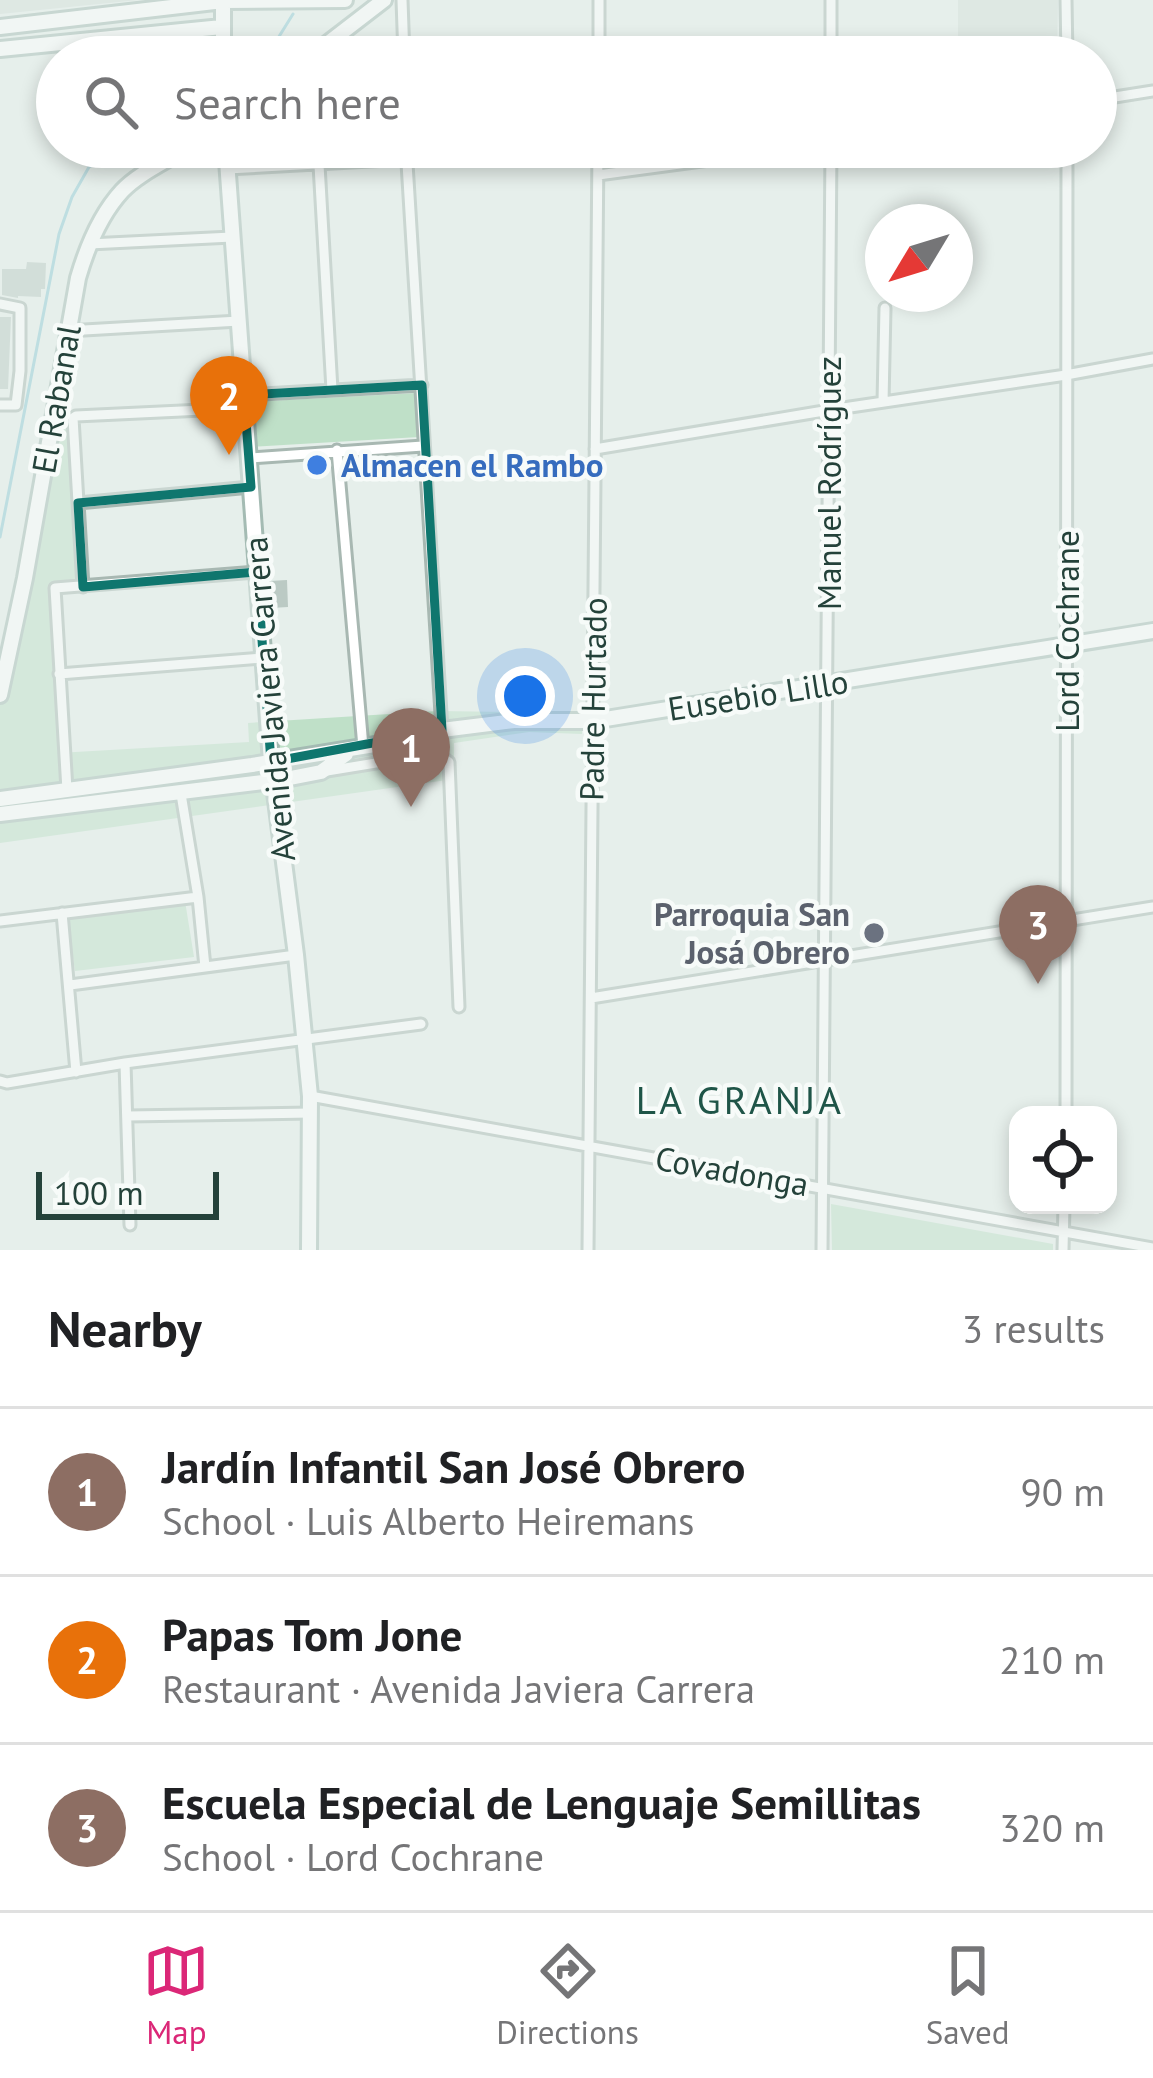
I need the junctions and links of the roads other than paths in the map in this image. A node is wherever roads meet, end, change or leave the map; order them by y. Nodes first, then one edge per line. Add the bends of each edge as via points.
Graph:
1 (223, 0) edge
2 (345, 0) edge
3 (384, 0) edge
4 (402, 0) edge
5 (599, 0) edge
6 (831, 0) edge
7 (1066, 0) edge
8 (0, 27) edge
9 (222, 27) junction
10 (131, 36) edge
11 (223, 36) edge
12 (337, 36) edge
13 (403, 36) edge
14 (598, 36) edge
15 (831, 36) edge
16 (1066, 36) edge
17 (36, 45) edge
18 (0, 49) edge
19 (1153, 91) edge
20 (1117, 97) edge
21 (156, 168) edge
22 (250, 168) edge
23 (319, 168) edge
24 (407, 168) edge
25 (598, 168) edge
26 (656, 168) edge
27 (831, 168) edge
28 (1067, 168) edge
29 (227, 169) joint
30 (598, 176) junction
31 (232, 237) junction
32 (88, 244) junction
33 (0, 304) edge
34 (885, 312) edge
35 (239, 321) junction
36 (67, 331) junction
37 (1153, 359) edge
38 (1066, 375) junction
39 (422, 385) junction
40 (332, 390) junction
41 (245, 402) junction
42 (883, 402) junction
43 (0, 405) edge
44 (830, 410) junction
45 (423, 446) junction
46 (595, 448) junction
47 (338, 450) junction
48 (249, 458) junction
49 (251, 487) junction
50 (78, 502) junction
51 (257, 572) junction
52 (83, 586) junction
53 (1153, 631) edge
54 (1068, 645) junction
55 (263, 658) junction
56 (58, 674) junction
57 (828, 684) junction
58 (0, 695) edge
59 (593, 721) junction
60 (442, 730) junction
61 (399, 741) junction
62 (363, 747) junction
63 (400, 759) junction
64 (271, 762) junction
65 (321, 772) junction
66 (274, 781) junction
67 (67, 790) junction
68 (181, 794) junction
69 (0, 799) edge
70 (0, 814) edge
71 (198, 897) junction
72 (1153, 907) edge
73 (62, 913) junction
74 (1065, 921) junction
75 (0, 922) edge
76 (296, 955) junction
77 (826, 960) junction
78 (205, 967) junction
79 (70, 985) junction
80 (591, 998) junction
81 (459, 1007) dead end
82 (421, 1024) dead end
83 (305, 1039) junction
84 (125, 1063) junction
85 (76, 1072) junction
86 (0, 1082) edge
87 (310, 1104) junction
88 (1066, 1106) edge
89 (128, 1116) junction
90 (589, 1147) junction
91 (823, 1187) junction
92 (1064, 1214) edge
93 (130, 1226) dead end
94 (1063, 1232) junction
95 (1153, 1248) edge
96 (309, 1250) edge
97 (588, 1250) edge
98 (822, 1250) edge
99 (1063, 1250) edge

1 - 2 street
1 - 8 street
1 - 9 street
3 - 12 street
4 - 13 street
5 - 14 street
6 - 15 street
7 - 16 street
9 - 10 street
9 - 11 street
17 - 18 street
19 - 20 street
21 - 32 street, El Rabanal via 125,188
22 - 29 street
23 - 40 street
24 - 39 street
25 - 30 street, Padre Hurtado
26 - 30 street
27 - 44 street, Manuel Rodríguez
28 - 38 street, Lord Cochrane
29 - 31 street, Avenida Javiera Carrera
30 - 46 street, Padre Hurtado
31 - 32 street
31 - 35 street, Avenida Javiera Carrera
32 - 36 street, El Rabanal
33 - 43 street via 20,308 16,405
34 - 42 street
35 - 36 street
35 - 41 street, Avenida Javiera Carrera
36 - 58 street, El Rabanal
37 - 38 street
38 - 42 street
38 - 54 street, Lord Cochrane
39 - 40 street
39 - 45 street
40 - 41 street
41 - 48 street, Avenida Javiera Carrera
41 - 50 street via 76,416
42 - 44 street
44 - 46 street
44 - 57 street, Manuel Rodríguez
45 - 47 street
45 - 60 street
46 - 59 street, Padre Hurtado
47 - 48 street
47 - 62 street
48 - 49 street, Avenida Javiera Carrera
49 - 50 street
49 - 51 street, Avenida Javiera Carrera
50 - 52 street
51 - 52 street
51 - 55 street, Avenida Javiera Carrera
52 - 56 street via 55,588
53 - 54 street, Eusebio Lillo
54 - 57 street, Eusebio Lillo
54 - 74 street, Lord Cochrane
55 - 56 street
55 - 64 street, Avenida Javiera Carrera
56 - 67 street
57 - 59 street, Eusebio Lillo
57 - 77 street, Manuel Rodríguez
59 - 60 street, Eusebio Lillo
59 - 80 street, Padre Hurtado
60 - 61 street, Eusebio Lillo
61 - 62 street, Eusebio Lillo
61 - 63 street
62 - 64 street, Eusebio Lillo
62 - 65 street, Eusebio Lillo
63 - 65 street, Eusebio Lillo
63 - 81 street via 437,753 449,762
64 - 66 street, Avenida Javiera Carrera
64 - 67 street, Eusebio Lillo
65 - 66 street, Eusebio Lillo
66 - 68 street, Eusebio Lillo
66 - 76 street, Avenida Javiera Carrera
67 - 69 street, Eusebio Lillo
68 - 70 street, Eusebio Lillo
68 - 71 street
71 - 73 street
71 - 78 street
72 - 74 street
73 - 75 street
73 - 79 street
74 - 77 street
74 - 88 street, Lord Cochrane
76 - 78 street
76 - 83 street, Avenida Javiera Carrera
77 - 80 street
77 - 91 street, Manuel Rodríguez
78 - 79 street
79 - 85 street
80 - 90 street, Padre Hurtado
82 - 83 street
83 - 84 street
83 - 87 street, Avenida Javiera Carrera
84 - 85 street
84 - 89 street
85 - 86 street
87 - 89 street, Covadonga
87 - 90 street, Covadonga
87 - 96 street, Avenida Javiera Carrera
89 - 93 street
90 - 91 street, Covadonga
90 - 97 street, Padre Hurtado
91 - 94 street, Covadonga
91 - 98 street, Manuel Rodríguez
92 - 94 street
94 - 95 street, Covadonga
94 - 99 street

